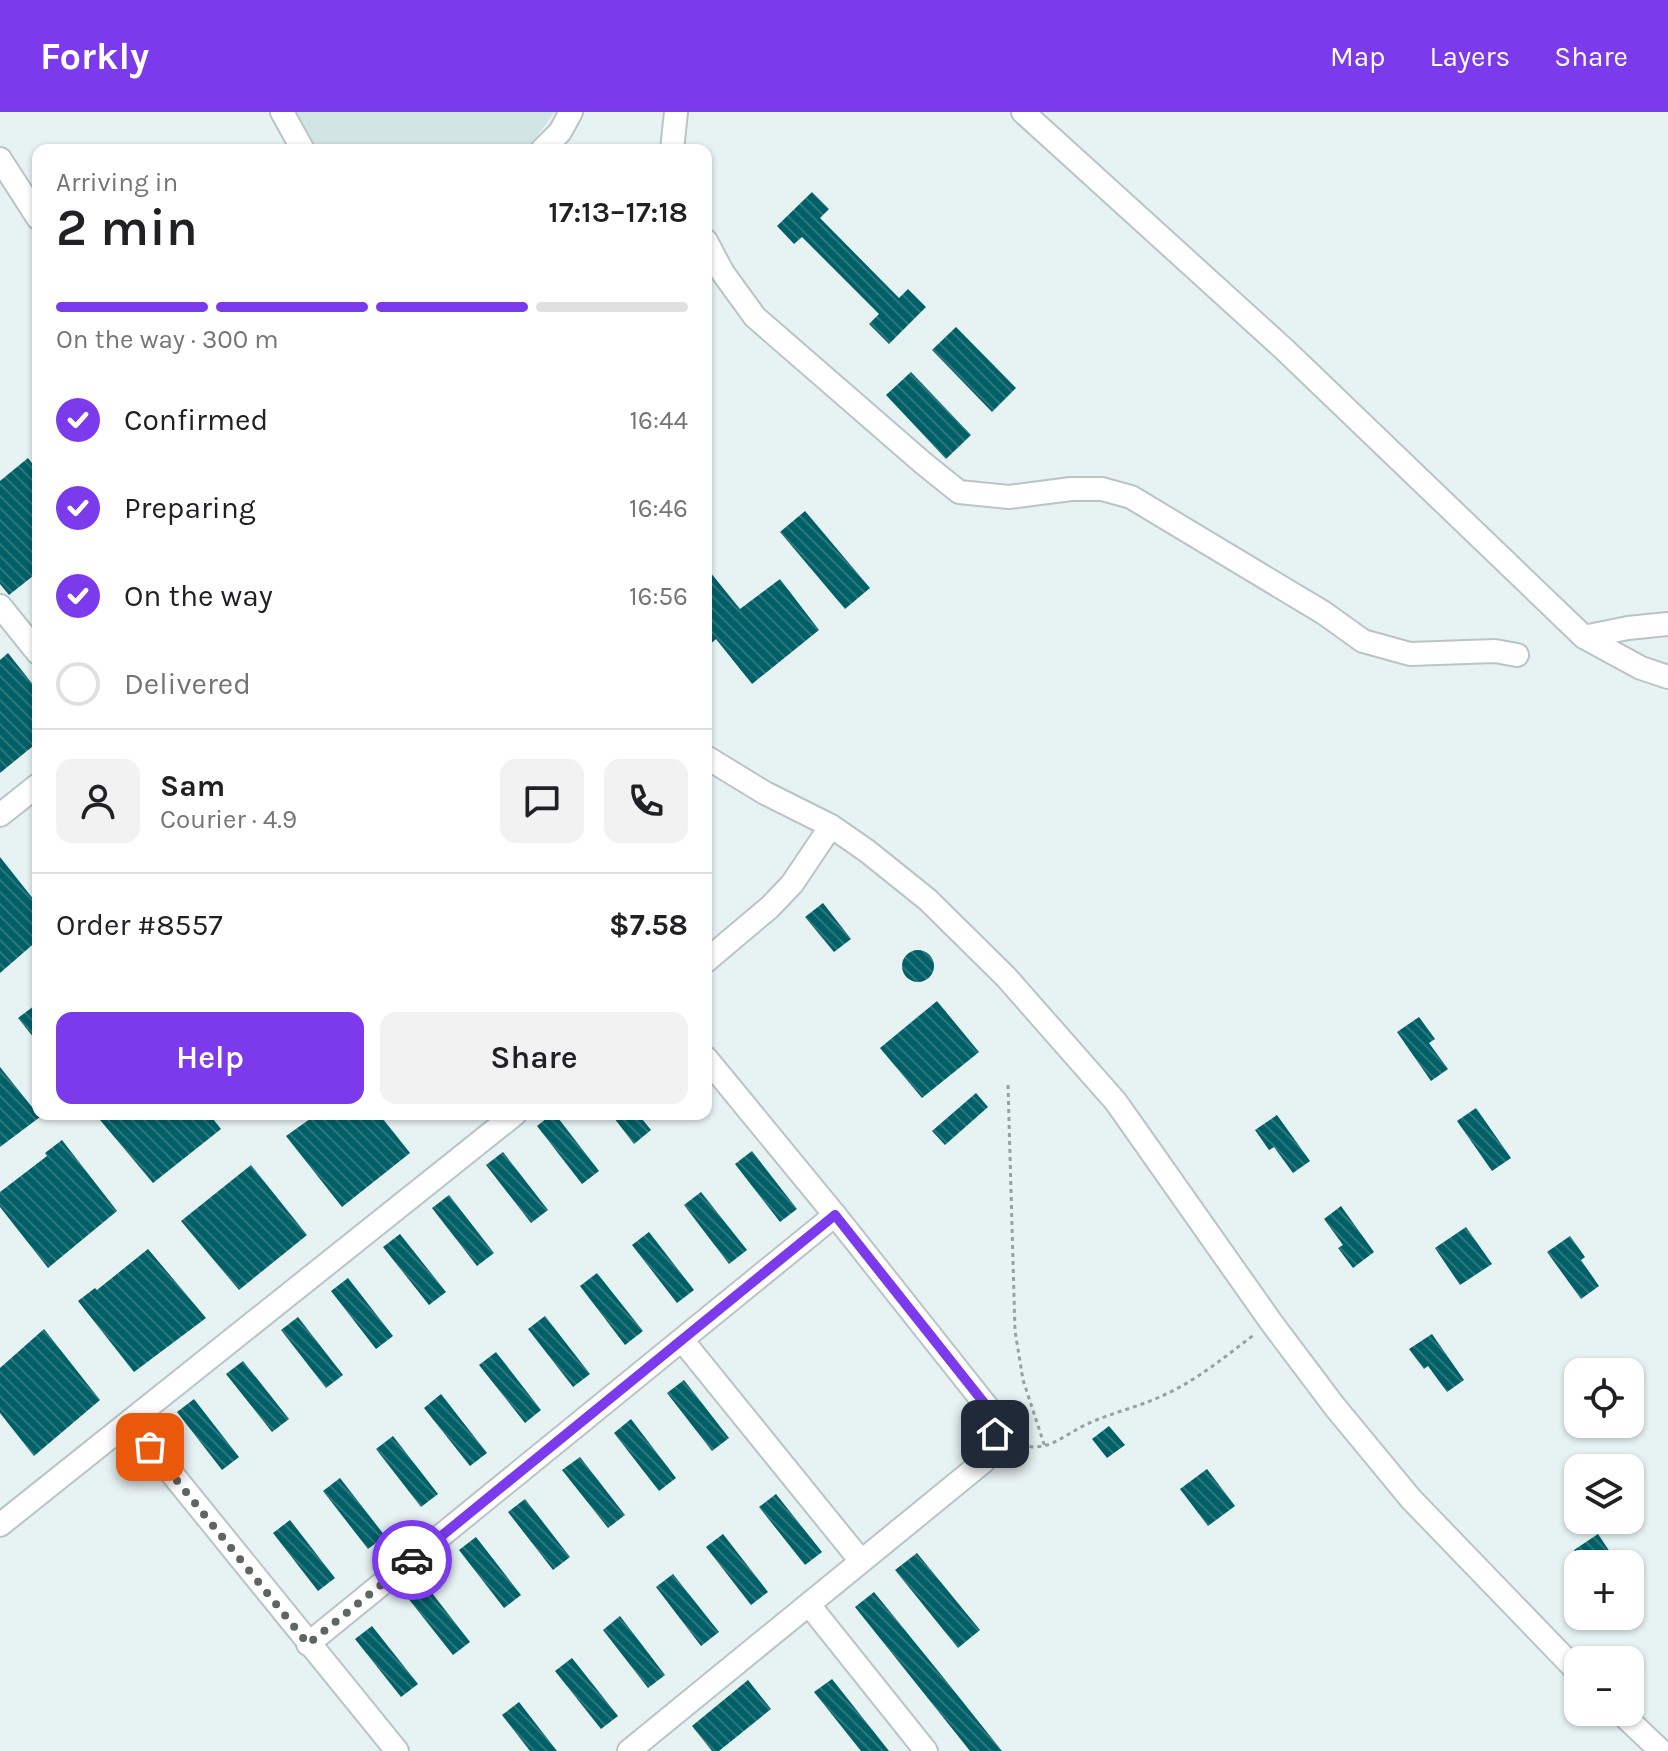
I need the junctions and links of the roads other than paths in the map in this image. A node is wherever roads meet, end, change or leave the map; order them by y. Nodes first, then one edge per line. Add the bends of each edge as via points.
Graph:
1 (282, 112) edge
2 (571, 112) edge
3 (676, 112) edge
4 (1023, 112) edge
5 (300, 144) edge
6 (552, 144) edge
7 (673, 144) edge
8 (0, 159) edge
9 (32, 209) edge
10 (712, 252) edge
11 (0, 606) edge
12 (1668, 624) edge
13 (1584, 637) junction
14 (32, 646) edge
15 (1517, 655) dead end
16 (1668, 677) edge
17 (712, 761) edge
18 (32, 790) edge
19 (0, 815) edge
20 (831, 826) junction
21 (712, 956) edge
22 (712, 1065) edge
23 (507, 1120) edge
24 (835, 1215) junction
25 (682, 1340) junction
26 (130, 1422) junction
27 (0, 1525) edge
28 (861, 1561) junction
29 (810, 1606) junction
30 (308, 1644) junction
31 (1564, 1657) edge
32 (1635, 1726) edge
33 (397, 1751) edge
34 (629, 1751) edge
35 (926, 1751) edge
36 (1661, 1751) edge

1 - 5 street
2 - 6 street
3 - 7 street
4 - 13 street via 1285,350
8 - 9 street
10 - 15 street via 755,317 959,492 1009,497 1102,489 1131,497 1363,641 1410,654
11 - 14 street
12 - 13 street
13 - 16 street
17 - 20 street
18 - 19 street
20 - 21 street via 792,884
20 - 31 street via 928,900 1079,1058 1335,1407 1411,1499
22 - 24 street
23 - 26 street
24 - 25 street
24 - 28 street via 996,1418 983,1462
25 - 28 street
25 - 30 street
26 - 27 street
26 - 30 street
28 - 29 street
29 - 34 street
29 - 35 street
30 - 33 street
32 - 36 street

